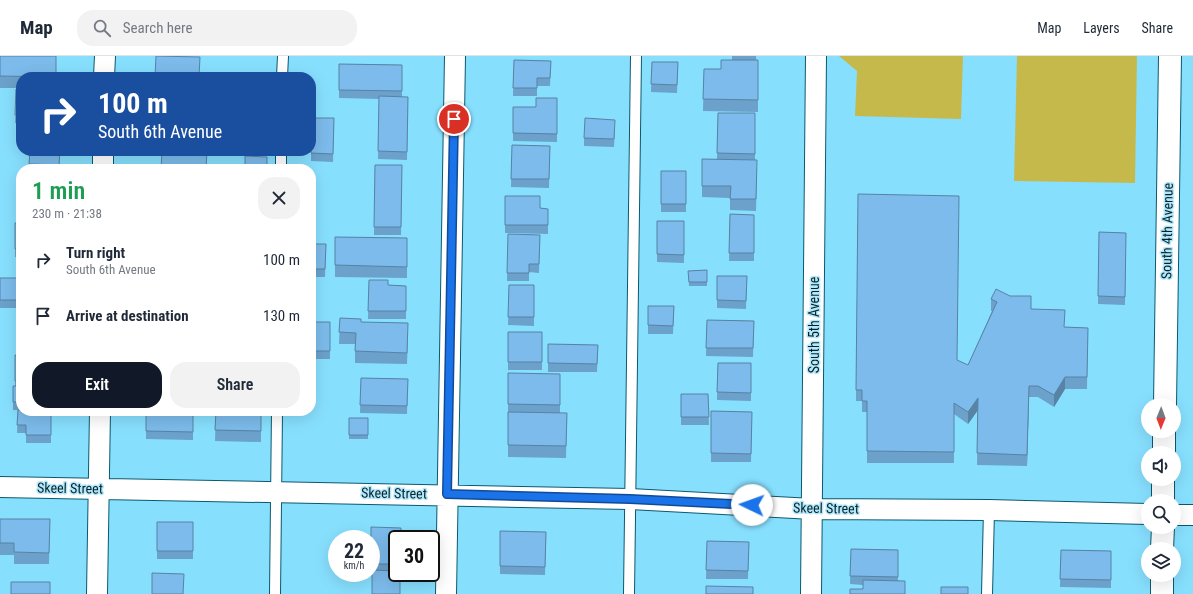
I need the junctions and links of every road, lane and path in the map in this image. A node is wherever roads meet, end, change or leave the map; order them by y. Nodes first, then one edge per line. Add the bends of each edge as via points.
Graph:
1 (105, 56) edge
2 (283, 56) edge
3 (455, 56) edge
4 (636, 56) edge
5 (816, 56) edge
6 (1170, 56) edge
7 (104, 72) edge
8 (282, 72) edge
9 (1165, 398) edge
10 (100, 416) edge
11 (278, 416) edge
12 (0, 487) edge
13 (99, 489) junction
14 (276, 491) junction
15 (447, 494) junction
16 (630, 499) junction
17 (812, 508) junction
18 (989, 510) junction
19 (1141, 514) edge
20 (1181, 515) edge
21 (1193, 515) edge
22 (1162, 582) edge
23 (97, 594) edge
24 (275, 594) edge
25 (446, 594) edge
26 (628, 594) edge
27 (811, 594) edge
28 (987, 594) edge
29 (1162, 594) edge

1 - 7 street
2 - 8 lane
3 - 15 street
4 - 16 lane
5 - 17 street, South 5th Avenue
6 - 9 main road, South 4th Avenue
10 - 13 street
11 - 14 lane
12 - 13 street, Skeel Street
13 - 14 street, Skeel Street
13 - 23 street
14 - 15 street, Skeel Street
14 - 24 lane
15 - 16 street, Skeel Street
15 - 25 street
16 - 17 street, Skeel Street
16 - 26 lane
17 - 18 street, Skeel Street
17 - 27 street, South 5th Avenue
18 - 19 street, Skeel Street
18 - 28 lane
20 - 21 street
22 - 29 main road

